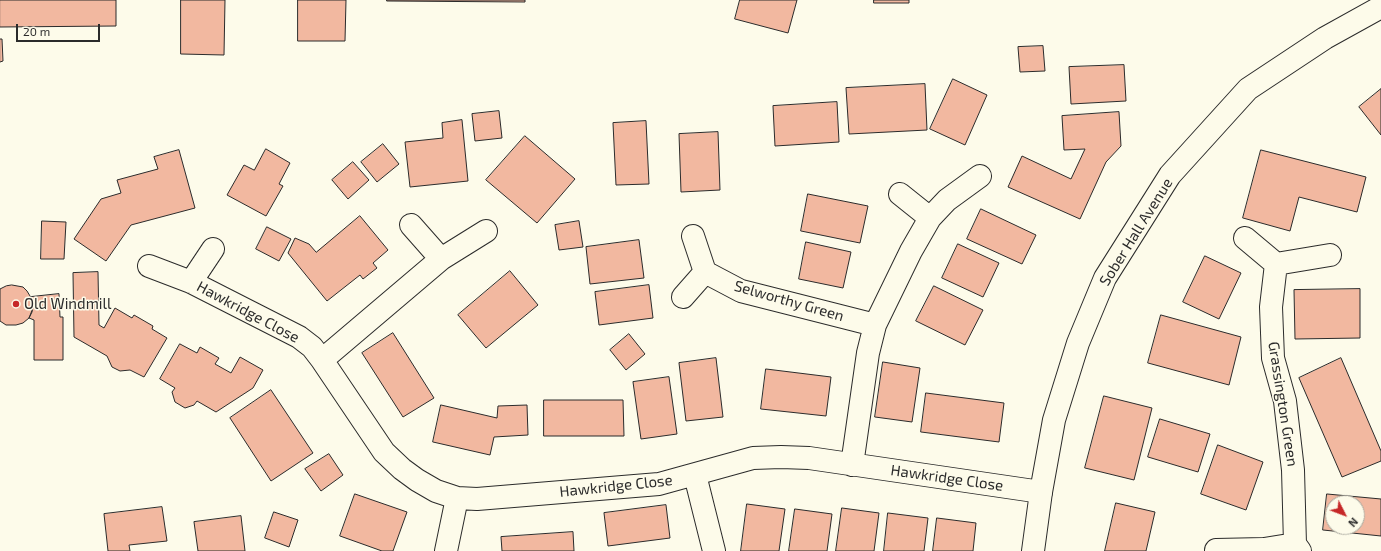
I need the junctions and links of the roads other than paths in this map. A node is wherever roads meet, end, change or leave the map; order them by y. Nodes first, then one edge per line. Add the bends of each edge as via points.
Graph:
1 (1381, 7) edge
2 (980, 176) dead end
3 (900, 194) dead end
4 (930, 218) junction
5 (411, 225) dead end
6 (486, 231) dead end
7 (693, 236) dead end
8 (1245, 238) dead end
9 (213, 249) dead end
10 (1330, 255) dead end
11 (441, 259) junction
12 (1276, 264) junction
13 (149, 266) dead end
14 (705, 272) junction
15 (191, 282) junction
16 (683, 296) dead end
17 (875, 325) junction
18 (322, 360) junction
19 (852, 465) junction
20 (695, 475) junction
21 (1041, 492) junction
22 (457, 498) junction
23 (1297, 547) edge
24 (1216, 550) dead end
25 (446, 551) edge
26 (714, 551) edge
27 (1033, 551) edge

1 - 21 street, Sober Hall Avenue via 1325,38 1248,89 1170,175 1105,278 1078,343 1054,420
2 - 4 street via 946,200
3 - 4 street
4 - 17 street
5 - 11 street
6 - 11 street
7 - 14 street
8 - 12 street
9 - 15 street, Hawkridge Close
10 - 12 street
11 - 18 street
12 - 23 street, Grassington Green via 1272,307 1273,358 1285,401 1293,470
13 - 15 street, Hawkridge Close
14 - 16 street
14 - 17 street, Selworthy Green via 742,291
15 - 18 street, Hawkridge Close via 299,338
17 - 19 street via 868,353
18 - 22 street, Hawkridge Close via 384,452 417,480 436,491
19 - 20 street, Hawkridge Close via 781,456 753,458
19 - 21 street, Hawkridge Close
20 - 22 street, Hawkridge Close via 659,484 478,499
20 - 26 street
21 - 27 street, Sober Hall Avenue
22 - 25 street
23 - 24 street, Grassington Green

